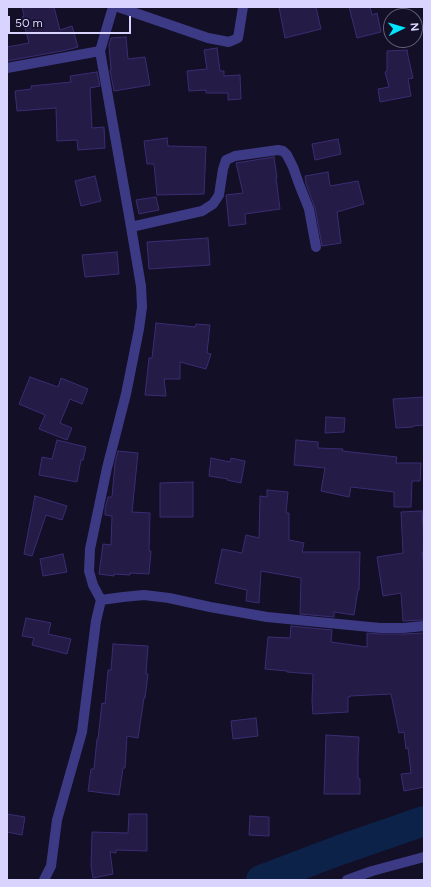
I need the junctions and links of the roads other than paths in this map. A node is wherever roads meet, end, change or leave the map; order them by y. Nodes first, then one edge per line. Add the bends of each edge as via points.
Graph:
1 (114, 7) edge
2 (118, 7) edge
3 (243, 7) edge
4 (100, 51) junction
5 (7, 68) edge
6 (132, 227) junction
7 (316, 247) dead end
8 (101, 600) junction
9 (424, 626) edge
10 (424, 857) edge
11 (44, 880) edge
12 (347, 880) edge

1 - 4 street
2 - 3 street via 208,38 229,42 238,38
4 - 5 street
4 - 6 street
6 - 7 street via 202,211 213,204 219,195 226,160 235,156 278,150 287,155 293,167 309,209
6 - 8 street via 142,307 126,394 90,549 89,571
8 - 9 street via 144,595 267,617 380,628
8 - 11 street via 82,732 57,820 51,866
10 - 12 street

